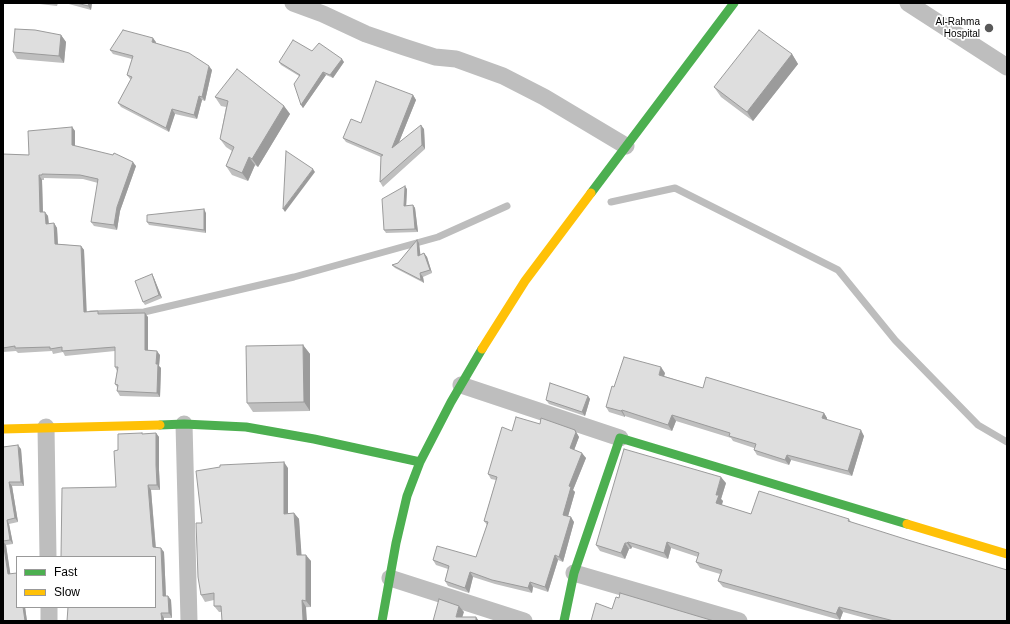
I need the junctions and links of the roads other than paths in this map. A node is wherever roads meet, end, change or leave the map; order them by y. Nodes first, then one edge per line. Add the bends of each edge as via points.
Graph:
1 (293, 3) edge
2 (734, 3) edge
3 (908, 3) edge
4 (1007, 67) edge
5 (626, 146) junction
6 (461, 385) junction
7 (184, 424) junction
8 (46, 427) junction
9 (3, 429) edge
10 (620, 438) junction
11 (420, 462) junction
12 (1007, 554) edge
13 (48, 556) edge
14 (574, 573) junction
15 (390, 578) junction
16 (49, 608) edge
17 (49, 621) edge
18 (189, 621) edge
19 (382, 621) edge
20 (524, 621) edge
21 (564, 621) edge
22 (739, 621) edge

1 - 5 street via 366,34 435,57 456,59 503,76 544,97
2 - 5 street
3 - 4 street
5 - 6 street via 525,281 490,334
6 - 10 street
6 - 11 street
7 - 8 street
7 - 11 street via 246,427
7 - 18 street
8 - 9 street
8 - 13 street
10 - 12 street
10 - 14 street
11 - 15 street via 407,496
14 - 21 street
14 - 22 street
15 - 19 street
15 - 20 street
16 - 17 street

